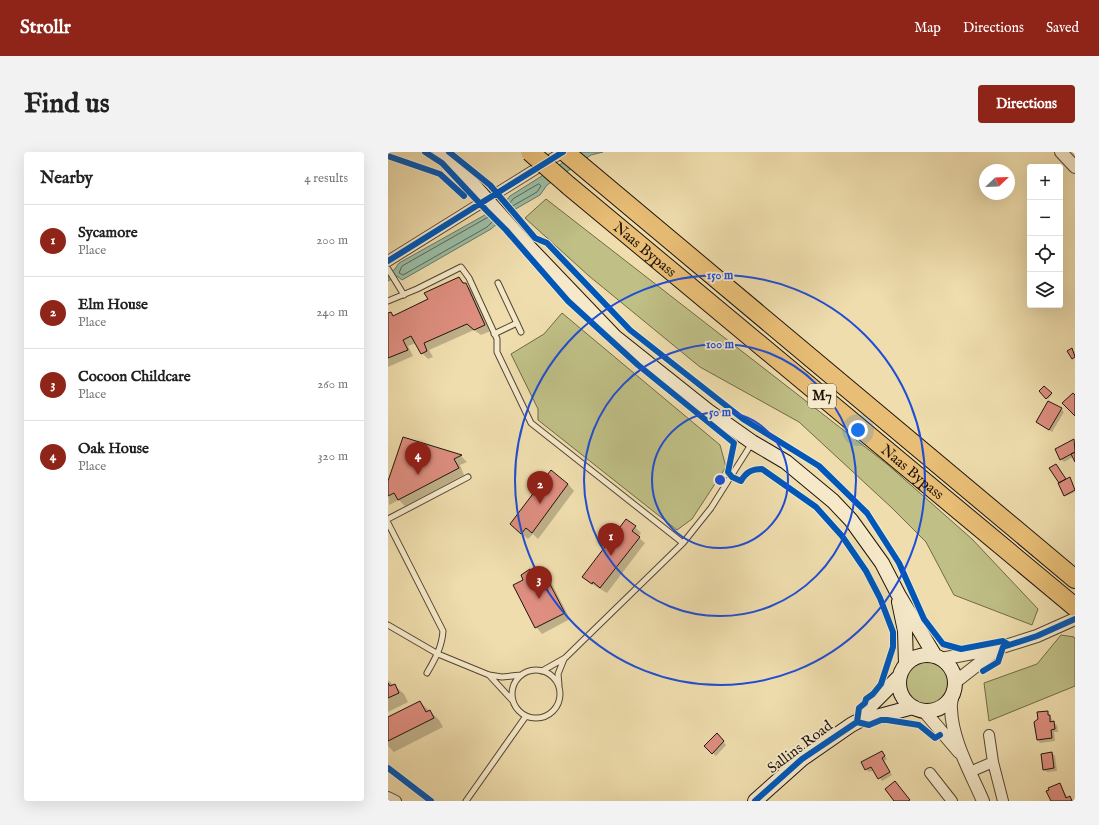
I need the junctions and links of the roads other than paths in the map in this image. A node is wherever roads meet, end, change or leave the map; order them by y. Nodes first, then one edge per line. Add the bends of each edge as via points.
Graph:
1 (440, 152) edge
2 (530, 152) edge
3 (564, 152) edge
4 (1061, 152) edge
5 (1075, 168) edge
6 (388, 261) edge
7 (389, 270) edge
8 (498, 283) dead end
9 (404, 295) junction
10 (388, 301) edge
11 (517, 323) junction
12 (521, 332) dead end
13 (494, 334) junction
14 (752, 442) junction
15 (468, 477) dead end
16 (388, 519) edge
17 (388, 523) edge
18 (683, 543) junction
19 (1075, 579) edge
20 (898, 594) junction
21 (1075, 607) edge
22 (1075, 620) edge
23 (388, 626) edge
24 (999, 648) junction
25 (438, 654) junction
26 (565, 658) junction
27 (938, 658) junction
28 (906, 664) junction
29 (542, 671) junction
30 (427, 673) dead end
31 (488, 675) junction
32 (521, 675) junction
33 (900, 677) junction
34 (954, 687) junction
35 (559, 688) junction
36 (512, 700) junction
37 (919, 709) junction
38 (526, 716) junction
39 (864, 718) junction
40 (989, 735) dead end
41 (993, 762) junction
42 (968, 767) junction
43 (930, 773) dead end
44 (388, 798) edge
45 (396, 801) edge
46 (466, 801) edge
47 (755, 801) edge
48 (952, 801) edge
49 (983, 801) edge
50 (1004, 801) edge

1 - 14 main road, bridge via 615,337 708,411
2 - 21 highway, Naas Bypass / M7, bridge
3 - 6 street
3 - 19 highway, Naas Bypass / M7
4 - 5 street
7 - 9 lane
8 - 11 lane
9 - 10 lane
9 - 13 lane via 461,267 469,278
11 - 12 lane
11 - 13 lane
13 - 18 lane via 497,339 497,352 531,423
14 - 18 lane via 711,508
14 - 20 main road via 786,462 816,486 851,520 882,563
15 - 16 lane
17 - 25 lane via 443,631
18 - 26 lane
20 - 27 main road
20 - 28 main road via 905,632
22 - 24 street
23 - 25 lane
24 - 27 street
24 - 34 street
25 - 30 lane
25 - 31 lane
26 - 29 lane
26 - 35 lane via 558,674
27 - 28 main road via 920,656
27 - 34 main road via 951,669
28 - 33 main road
29 - 32 lane via 535,670
29 - 35 lane via 555,680
31 - 32 lane
31 - 36 lane
32 - 36 lane via 513,686
33 - 37 main road via 901,694
33 - 39 main road, Sallins Road via 870,706
34 - 37 main road via 945,704 932,710
34 - 42 street via 950,709
35 - 38 lane via 560,695 554,710 541,718
36 - 38 lane
37 - 39 main road, Sallins Road
37 - 42 street
38 - 46 lane
39 - 47 main road, Sallins Road via 802,760
40 - 41 street
41 - 42 street
41 - 50 street
42 - 49 street
43 - 48 street
44 - 45 street

